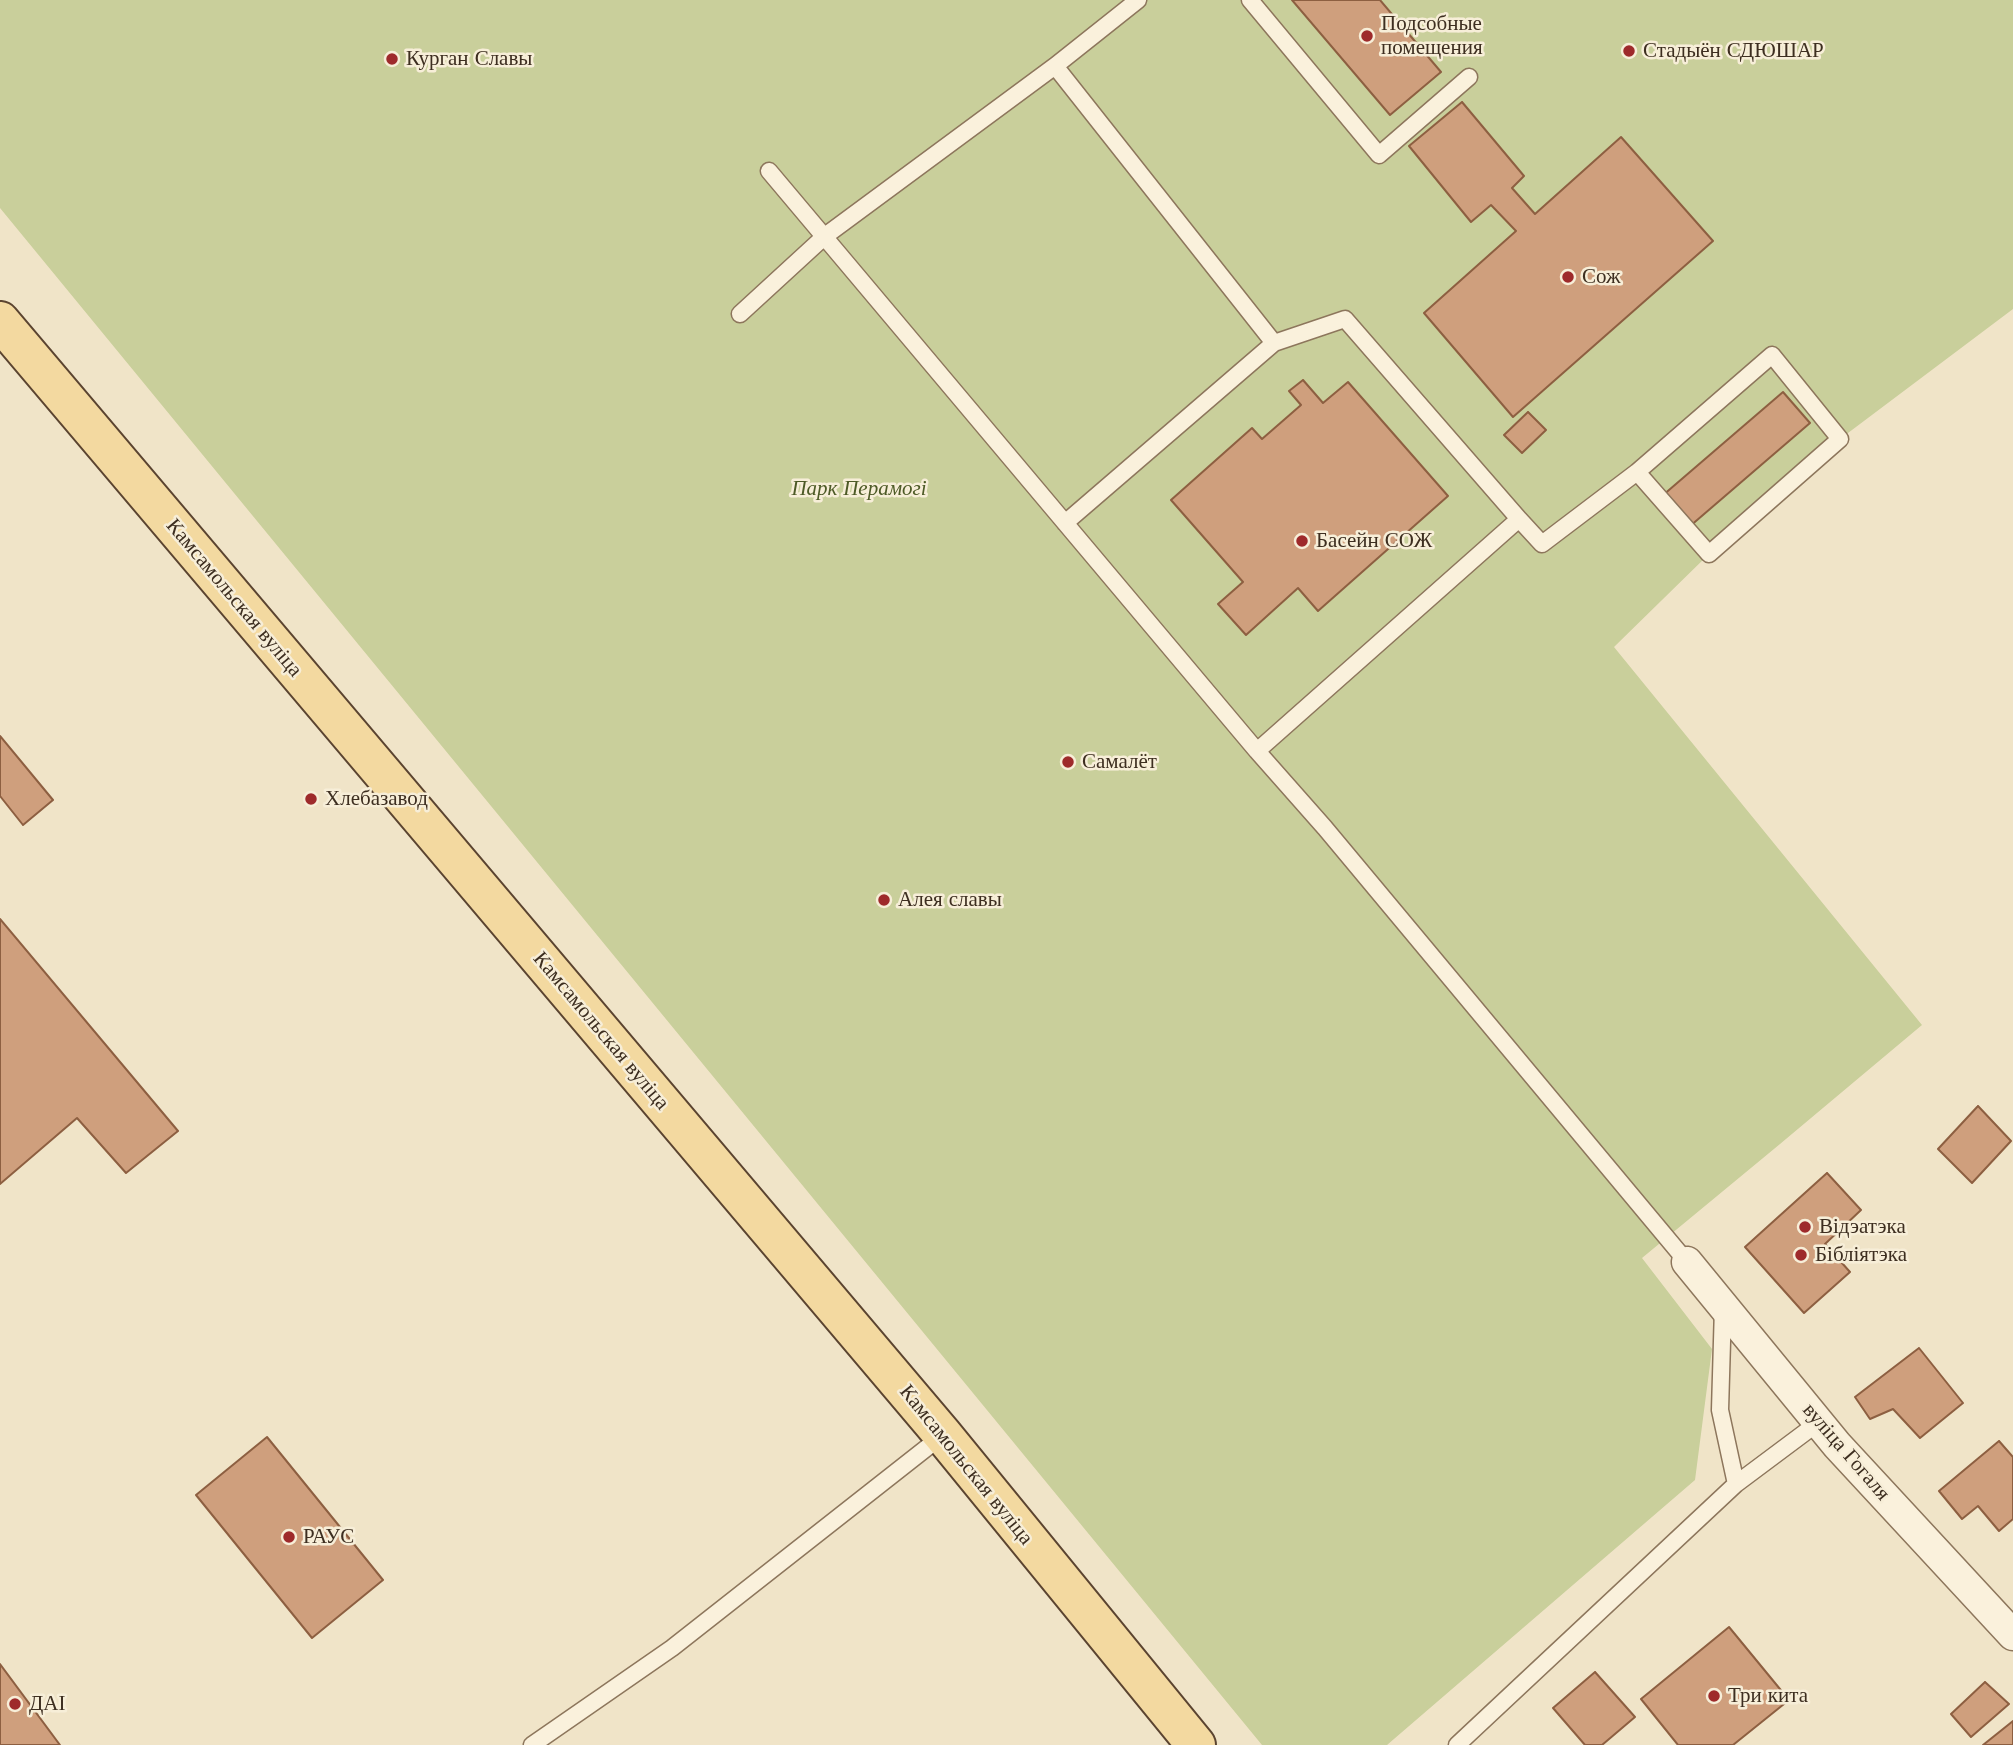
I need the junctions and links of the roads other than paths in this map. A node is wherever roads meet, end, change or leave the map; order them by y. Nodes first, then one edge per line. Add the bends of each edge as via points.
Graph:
1 (1138, 0) edge
2 (1250, 0) edge
3 (1055, 66) junction
4 (1469, 77) dead end
5 (769, 171) dead end
6 (825, 236) junction
7 (740, 314) dead end
8 (0, 321) edge
9 (1274, 343) junction
10 (1637, 472) junction
11 (1519, 519) junction
12 (1065, 523) junction
13 (1257, 751) junction
14 (1687, 1262) joint
15 (1723, 1306) junction
16 (1819, 1422) junction
17 (943, 1435) junction
18 (1737, 1484) junction
19 (2013, 1635) edge
20 (532, 1745) edge
21 (1196, 1745) edge
22 (1457, 1745) edge

1 - 3 lane
2 - 4 lane via 1379,155
3 - 6 lane
3 - 9 lane
5 - 6 lane
6 - 7 lane
6 - 12 lane
8 - 17 main road, Камсамольская вуліца
9 - 11 lane via 1345,319
9 - 12 lane
10 - 10 lane via 1772,355 1840,439 1709,554
10 - 11 lane via 1542,544
11 - 13 lane
12 - 13 lane
13 - 14 lane
14 - 15 street, вуліца Гогаля
15 - 16 street, вуліца Гогаля
15 - 18 lane via 1720,1410
16 - 18 lane
16 - 19 street, вуліца Гогаля
17 - 20 lane via 672,1648
17 - 21 main road, Камсамольская вуліца
18 - 22 lane

